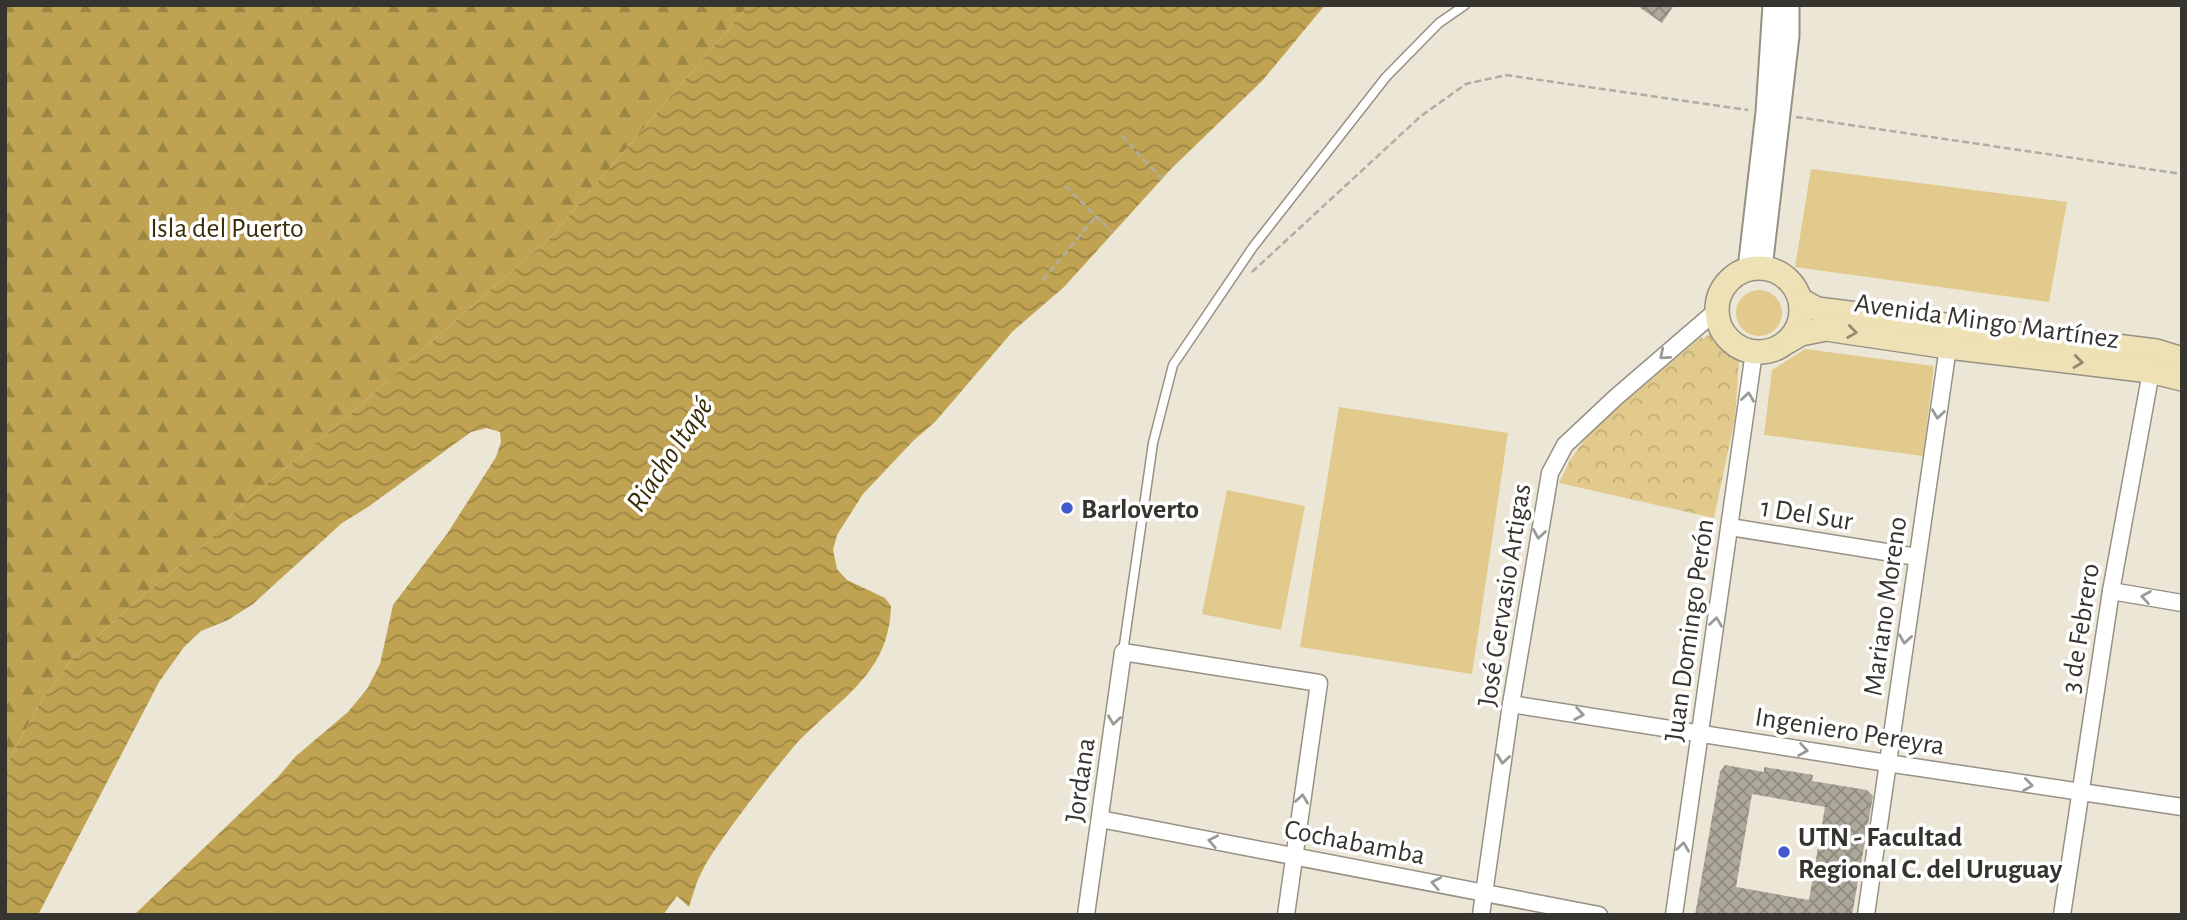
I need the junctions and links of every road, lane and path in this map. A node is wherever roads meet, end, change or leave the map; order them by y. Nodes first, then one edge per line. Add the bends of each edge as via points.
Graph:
1 (1465, 5) edge
2 (1773, 5) edge
3 (1789, 5) edge
4 (1795, 5) edge
5 (1789, 39) junction
6 (1773, 113) junction
7 (1122, 136) dead end
8 (2182, 174) edge
9 (1162, 179) dead end
10 (1065, 186) dead end
11 (1096, 216) junction
12 (1112, 232) dead end
13 (1755, 268) junction
14 (1245, 278) dead end
15 (1043, 280) dead end
16 (1801, 300) junction
17 (1716, 311) junction
18 (1787, 342) junction
19 (1948, 346) junction
20 (1754, 352) junction
21 (2182, 359) edge
22 (2153, 361) junction
23 (2182, 379) edge
24 (1730, 527) junction
25 (1917, 557) junction
26 (2111, 591) junction
27 (2182, 603) edge
28 (1123, 652) junction
29 (1511, 704) junction
30 (1699, 733) junction
31 (1887, 764) junction
32 (2081, 792) junction
33 (2182, 807) edge
34 (1100, 819) junction
35 (1294, 856) junction
36 (1484, 893) junction
37 (1086, 915) edge
38 (1286, 915) edge
39 (1481, 915) edge
40 (1599, 915) edge
41 (1674, 915) edge
42 (1866, 915) edge
43 (2062, 915) edge

1 - 28 lane via 1439,23 1386,76 1253,247 1173,365 1153,443
2 - 6 street
3 - 5 street
4 - 5 street
5 - 6 street
6 - 8 path
6 - 13 street
6 - 14 path via 1506,75 1466,84 1421,116
7 - 9 path
10 - 11 path
11 - 12 path
11 - 15 path
13 - 16 main road via 1787,278
13 - 17 main road via 1735,275 1725,285
16 - 18 main road via 1800,323
16 - 22 main road, Avenida Mingo Martínez via 1817,309
17 - 20 main road via 1731,342
17 -> 29 street, José Gervasio Artigas via 1575,436 1550,472
18 -> 19 main road, Avenida Mingo Martínez via 1826,329
18 - 20 main road
19 -> 22 main road, Avenida Mingo Martínez
19 -> 25 street, Mariano Moreno
24 -> 20 street, Juan Domingo Perón
21 - 22 main road, Avenida Mingo Martínez
22 - 23 main road, Avenida Mingo Martínez
22 - 26 street, 3 de Febrero
24 - 25 street, 1 Del Sur
30 -> 24 street, Juan Domingo Perón
25 -> 31 street, Mariano Moreno
27 -> 26 street
26 - 32 street, 3 de Febrero
28 -> 34 street, Jordana
35 -> 28 street via 1319,683
29 -> 30 street, Ingeniero Pereyra
29 -> 36 street, José Gervasio Artigas
30 -> 31 street, Ingeniero Pereyra
41 -> 30 street, Juan Domingo Perón
31 -> 32 street, Ingeniero Pereyra
31 - 42 street, Mariano Moreno
32 - 33 street, Ingeniero Pereyra
32 - 43 street, 3 de Febrero
35 -> 34 street, Cochabamba
34 - 37 street, Jordana
36 -> 35 street, Cochabamba
35 - 38 street
36 - 39 street, José Gervasio Artigas
36 - 40 street, Cochabamba

